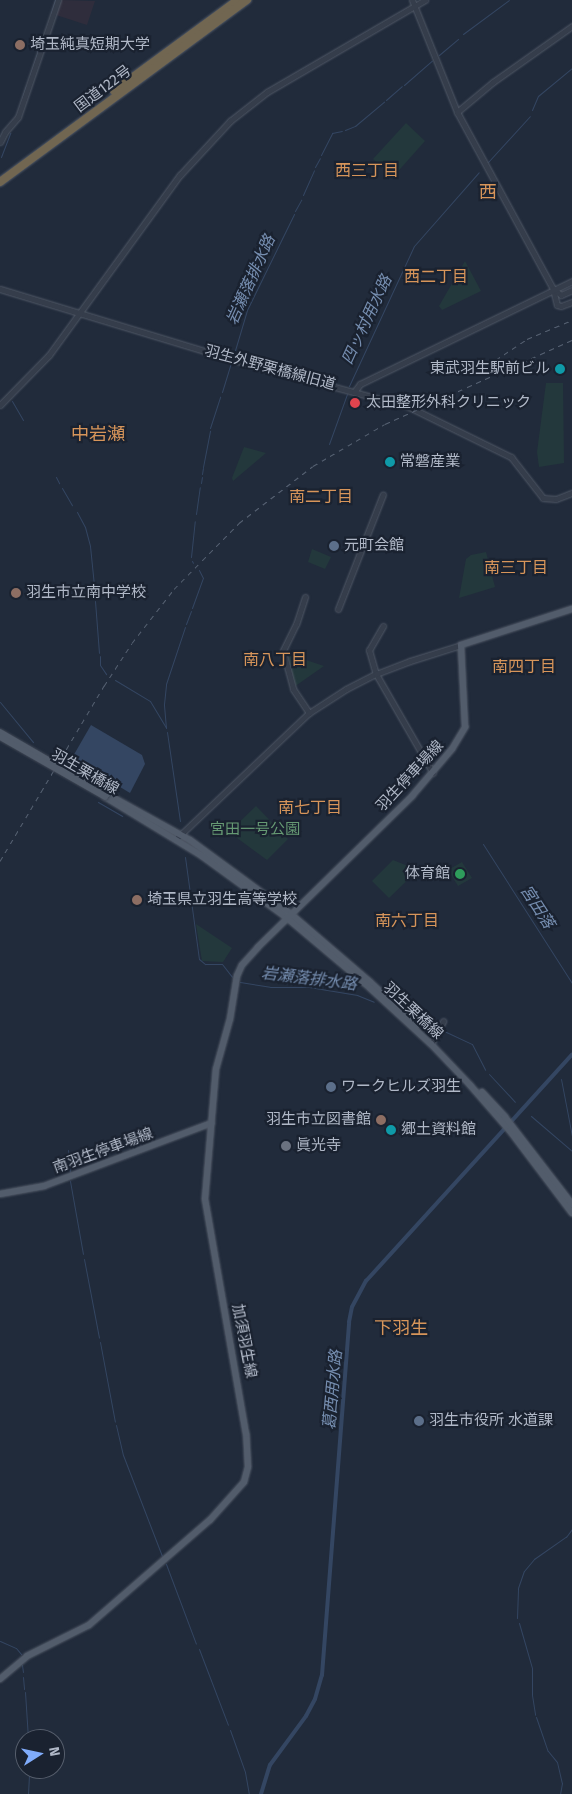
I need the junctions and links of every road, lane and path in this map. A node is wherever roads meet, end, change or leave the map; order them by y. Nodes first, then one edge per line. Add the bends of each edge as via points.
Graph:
1 (58, 0) edge
2 (238, 0) edge
3 (247, 0) edge
4 (412, 0) edge
5 (426, 0) edge
6 (414, 6) junction
7 (572, 26) edge
8 (457, 112) junction
9 (0, 142) edge
10 (1, 176) edge
11 (572, 281) edge
12 (0, 289) edge
13 (552, 290) junction
14 (572, 290) edge
15 (572, 302) edge
16 (79, 314) junction
17 (354, 392) junction
18 (0, 405) edge
19 (572, 493) edge
20 (383, 494) dead end
21 (305, 597) dead end
22 (338, 609) dead end
23 (572, 609) edge
24 (383, 626) dead end
25 (461, 645) junction
26 (376, 674) junction
27 (309, 713) junction
28 (0, 732) edge
29 (0, 738) edge
30 (433, 773) junction
31 (106, 795) junction
32 (179, 837) junction
33 (289, 916) junction
34 (443, 1021) dead end
35 (432, 1042) junction
36 (212, 1123) junction
37 (0, 1194) edge
38 (572, 1204) edge
39 (572, 1213) edge
40 (0, 1679) edge

1 - 9 street via 18,117
2 - 10 highway, 国道122号
3 - 10 highway, 国道122号
4 - 6 street
5 - 6 street
6 - 8 street
6 - 16 street via 267,92 230,120 180,175
7 - 8 street
8 - 13 street
11 - 13 street
12 - 16 street, 羽生外野栗橋線旧道
13 - 14 street via 561,295
13 - 15 street via 558,306
13 - 17 street via 360,384
16 - 17 street, 羽生外野栗橋線旧道
16 - 18 street via 48,355
17 - 19 street, 羽生外野栗橋線旧道 via 409,407 511,457 543,498 556,499
20 - 22 street
21 - 27 street via 283,651 293,689
23 - 25 main road
24 - 26 street via 369,650
25 - 26 street
25 - 30 main road, 羽生停車場線 via 465,727
26 - 27 street
26 - 30 street
27 - 32 street
28 - 31 main road, 羽生栗橋線, bridge
29 - 31 main road, 羽生栗橋線, bridge
30 - 33 main road, 羽生停車場線
31 - 32 main road, 羽生栗橋線
32 - 33 main road, 羽生栗橋線
33 - 35 main road, 羽生栗橋線
33 - 36 main road, 加須羽生線 via 247,958 237,976 230,1019 216,1069
34 - 35 street
35 - 38 main road, 羽生栗橋線 via 505,1118
35 - 39 main road, 羽生栗橋線 via 510,1132
36 - 37 main road, 南羽生停車場線 via 44,1186
36 - 40 main road, 加須羽生線 via 205,1199 246,1434 248,1467 244,1482 210,1520 94,1621 28,1656

